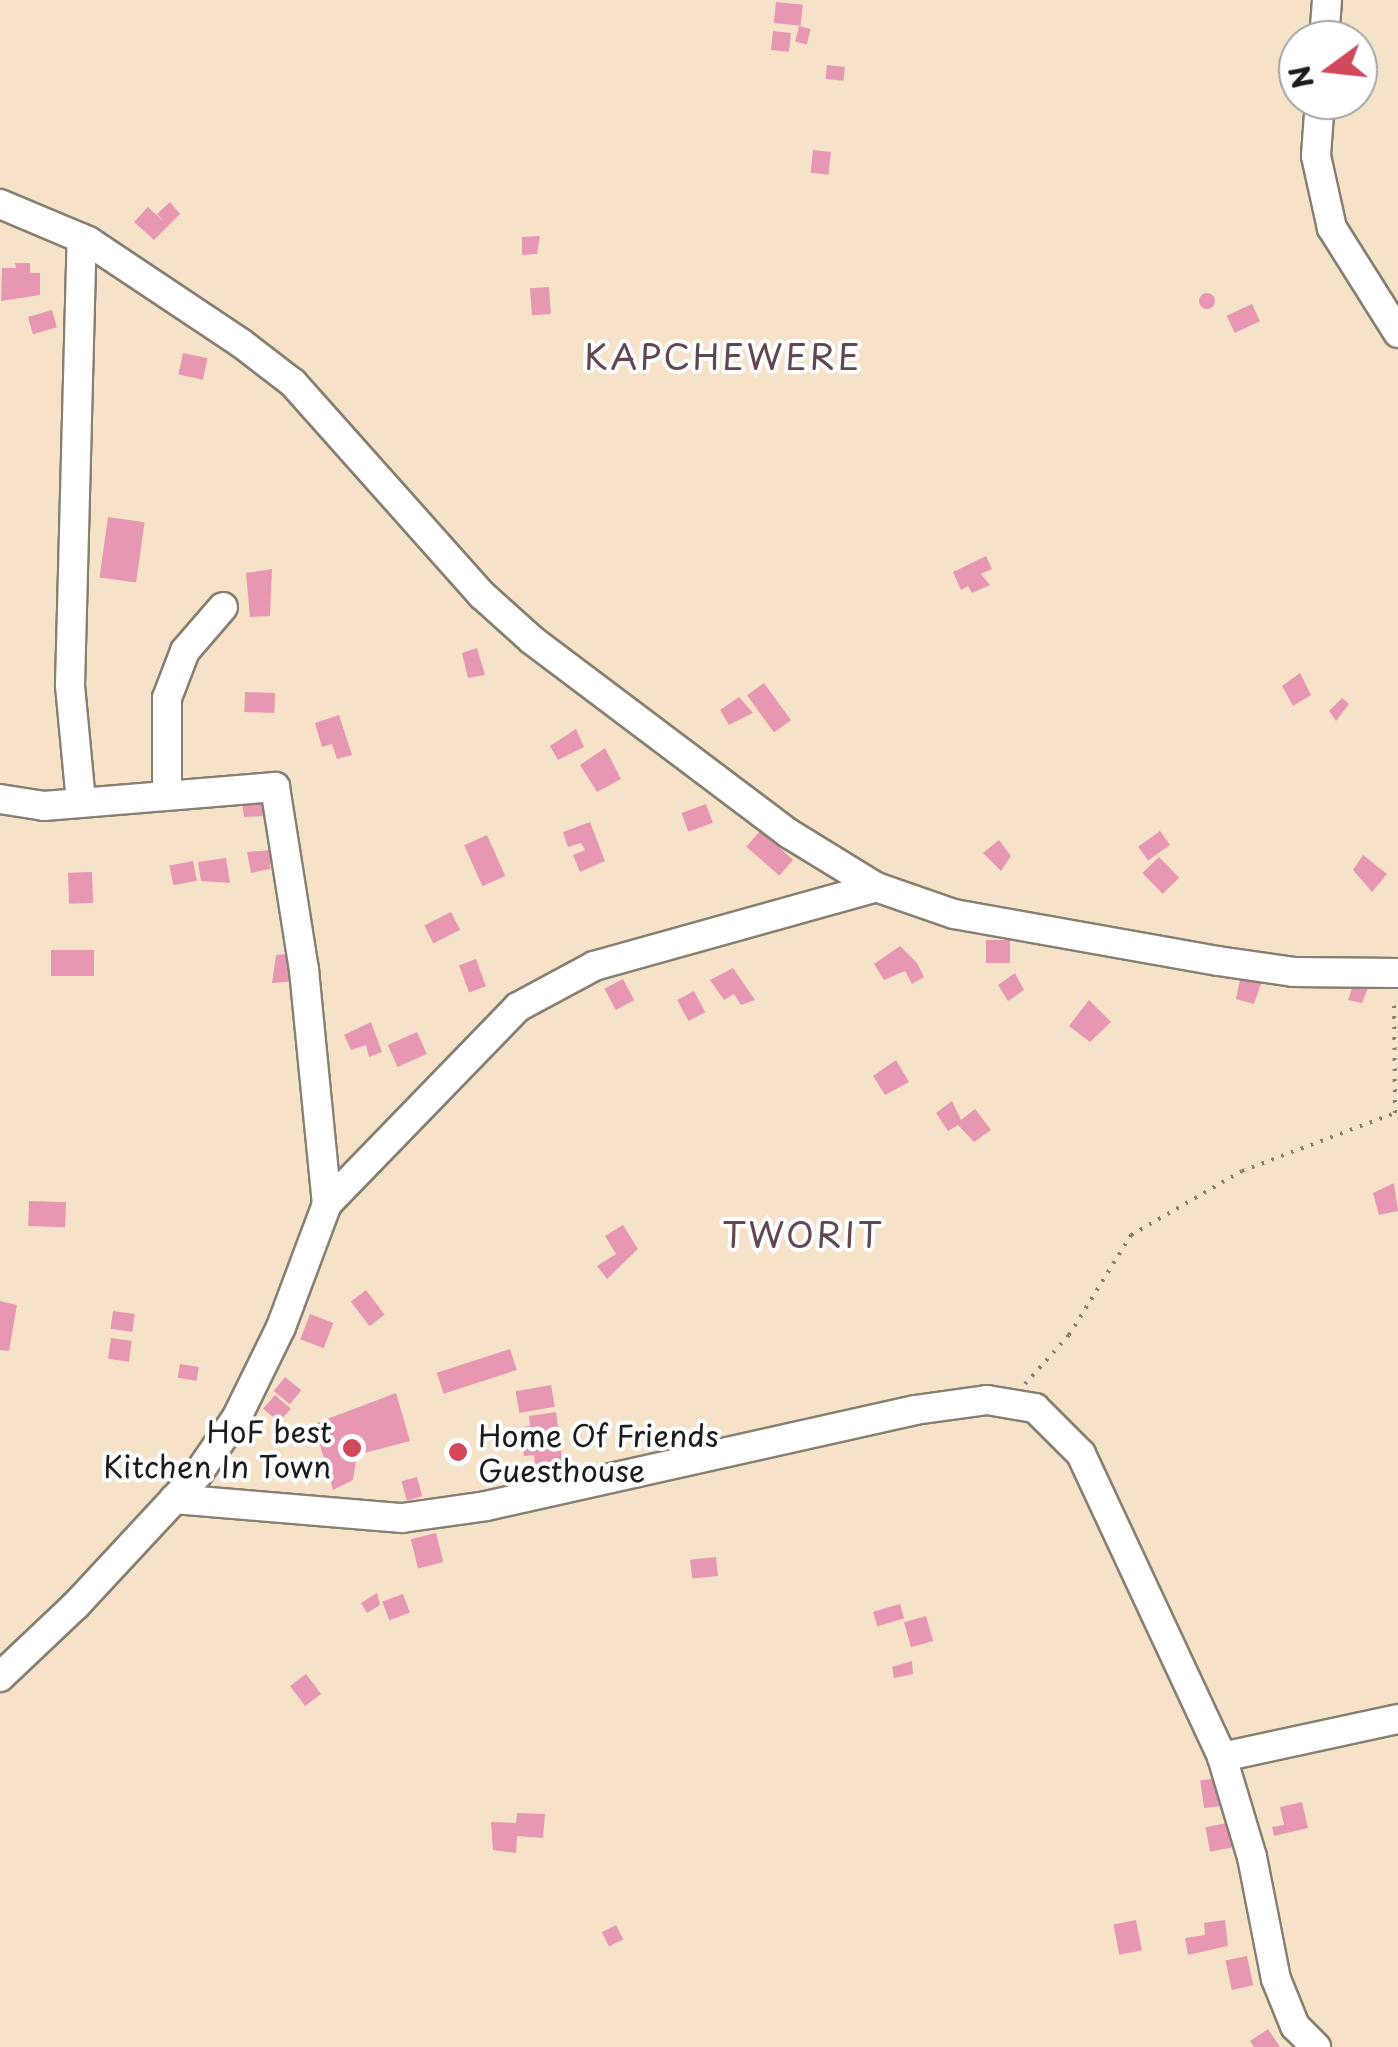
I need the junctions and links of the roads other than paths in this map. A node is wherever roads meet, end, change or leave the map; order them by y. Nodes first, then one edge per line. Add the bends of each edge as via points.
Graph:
1 (1319, 120) edge
2 (0, 204) edge
3 (82, 238) junction
4 (1398, 334) edge
5 (223, 608) dead end
6 (168, 792) junction
7 (0, 799) edge
8 (80, 802) junction
9 (876, 887) junction
10 (1396, 973) edge
11 (327, 1204) junction
12 (174, 1499) junction
13 (0, 1677) edge
14 (1398, 1719) edge
15 (1222, 1757) junction
16 (1316, 2047) edge

1 - 4 street via 1316,156 1332,228
2 - 3 street
3 - 8 street via 70,685
3 - 9 street via 163,286 293,384 482,596 560,663 788,833
5 - 6 street via 184,650 167,698
6 - 8 street
6 - 11 street via 274,786 304,970
7 - 8 street via 44,806
9 - 10 street via 954,914 1218,961 1293,972
9 - 11 street via 594,966 518,1007
11 - 12 street via 281,1327 237,1416
12 - 13 street
12 - 15 street via 402,1518 486,1506 915,1410 1014,1400 1059,1425 1080,1454
14 - 15 street
15 - 16 street via 1252,1857 1276,1980 1295,2026

